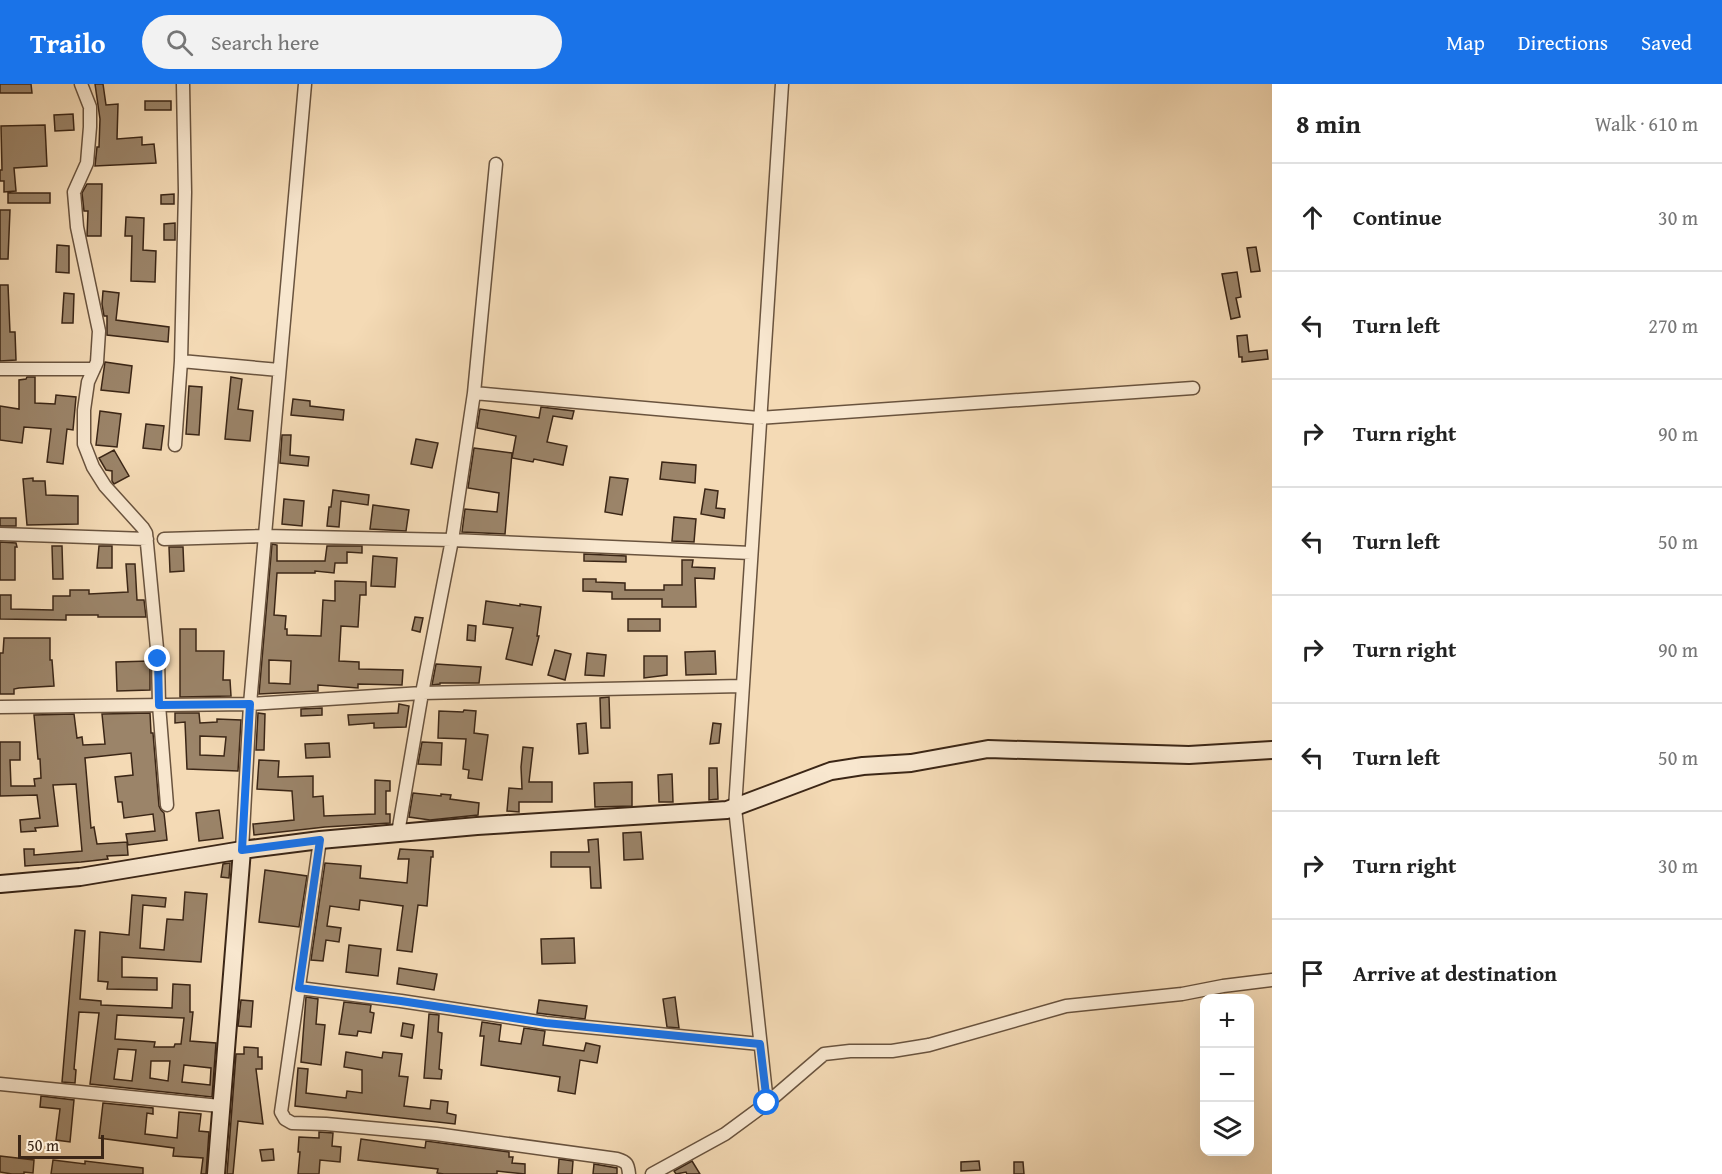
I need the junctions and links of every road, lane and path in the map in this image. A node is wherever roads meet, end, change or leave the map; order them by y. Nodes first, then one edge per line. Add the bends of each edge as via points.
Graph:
1 (81, 84) edge
2 (183, 84) edge
3 (304, 84) edge
4 (782, 84) edge
5 (496, 164) dead end
6 (181, 361) junction
7 (0, 369) edge
8 (94, 369) junction
9 (279, 370) junction
10 (1193, 388) dead end
11 (474, 393) junction
12 (759, 418) junction
13 (176, 445) dead end
14 (0, 534) edge
15 (264, 536) junction
16 (147, 538) junction
17 (164, 538) dead end
18 (452, 540) junction
19 (751, 553) junction
20 (742, 686) junction
21 (422, 693) junction
22 (250, 704) junction
23 (159, 705) junction
24 (0, 707) edge
25 (1272, 750) edge
26 (167, 805) dead end
27 (735, 807) junction
28 (398, 833) junction
29 (320, 840) junction
30 (242, 850) junction
31 (0, 884) edge
32 (1272, 980) edge
33 (299, 988) junction
34 (760, 1044) junction
35 (0, 1084) edge
36 (767, 1103) junction
37 (220, 1106) junction
38 (216, 1174) edge
39 (629, 1174) edge
40 (652, 1174) edge

1 - 8 street via 90,107 90,127 87,164 74,192 77,227 99,331
2 - 6 street
3 - 9 street
4 - 12 street
5 - 11 street
6 - 9 street
6 - 13 street
7 - 8 street
8 - 16 street via 84,410 84,444 105,486 143,528
9 - 15 street
10 - 12 street
11 - 12 street
11 - 18 street
12 - 19 street
14 - 16 street
15 - 17 street
15 - 18 street
15 - 22 street
16 - 23 street
18 - 19 street
18 - 21 street
19 - 20 street
20 - 21 street
20 - 27 street
21 - 22 street
21 - 28 street
22 - 23 street
22 - 30 street
23 - 24 street
23 - 26 street
25 - 27 street via 1189,756 988,749 911,763 831,771
27 - 28 street
27 - 34 street
28 - 29 street
29 - 30 street
29 - 33 street
30 - 31 street via 80,877
30 - 37 street
32 - 36 street via 1066,1006 929,1045 824,1054
33 - 34 street via 546,1023
33 - 39 street via 280,1112 292,1123 436,1134 617,1159 628,1164
34 - 36 street
35 - 37 street
36 - 40 street via 725,1134
37 - 38 street

